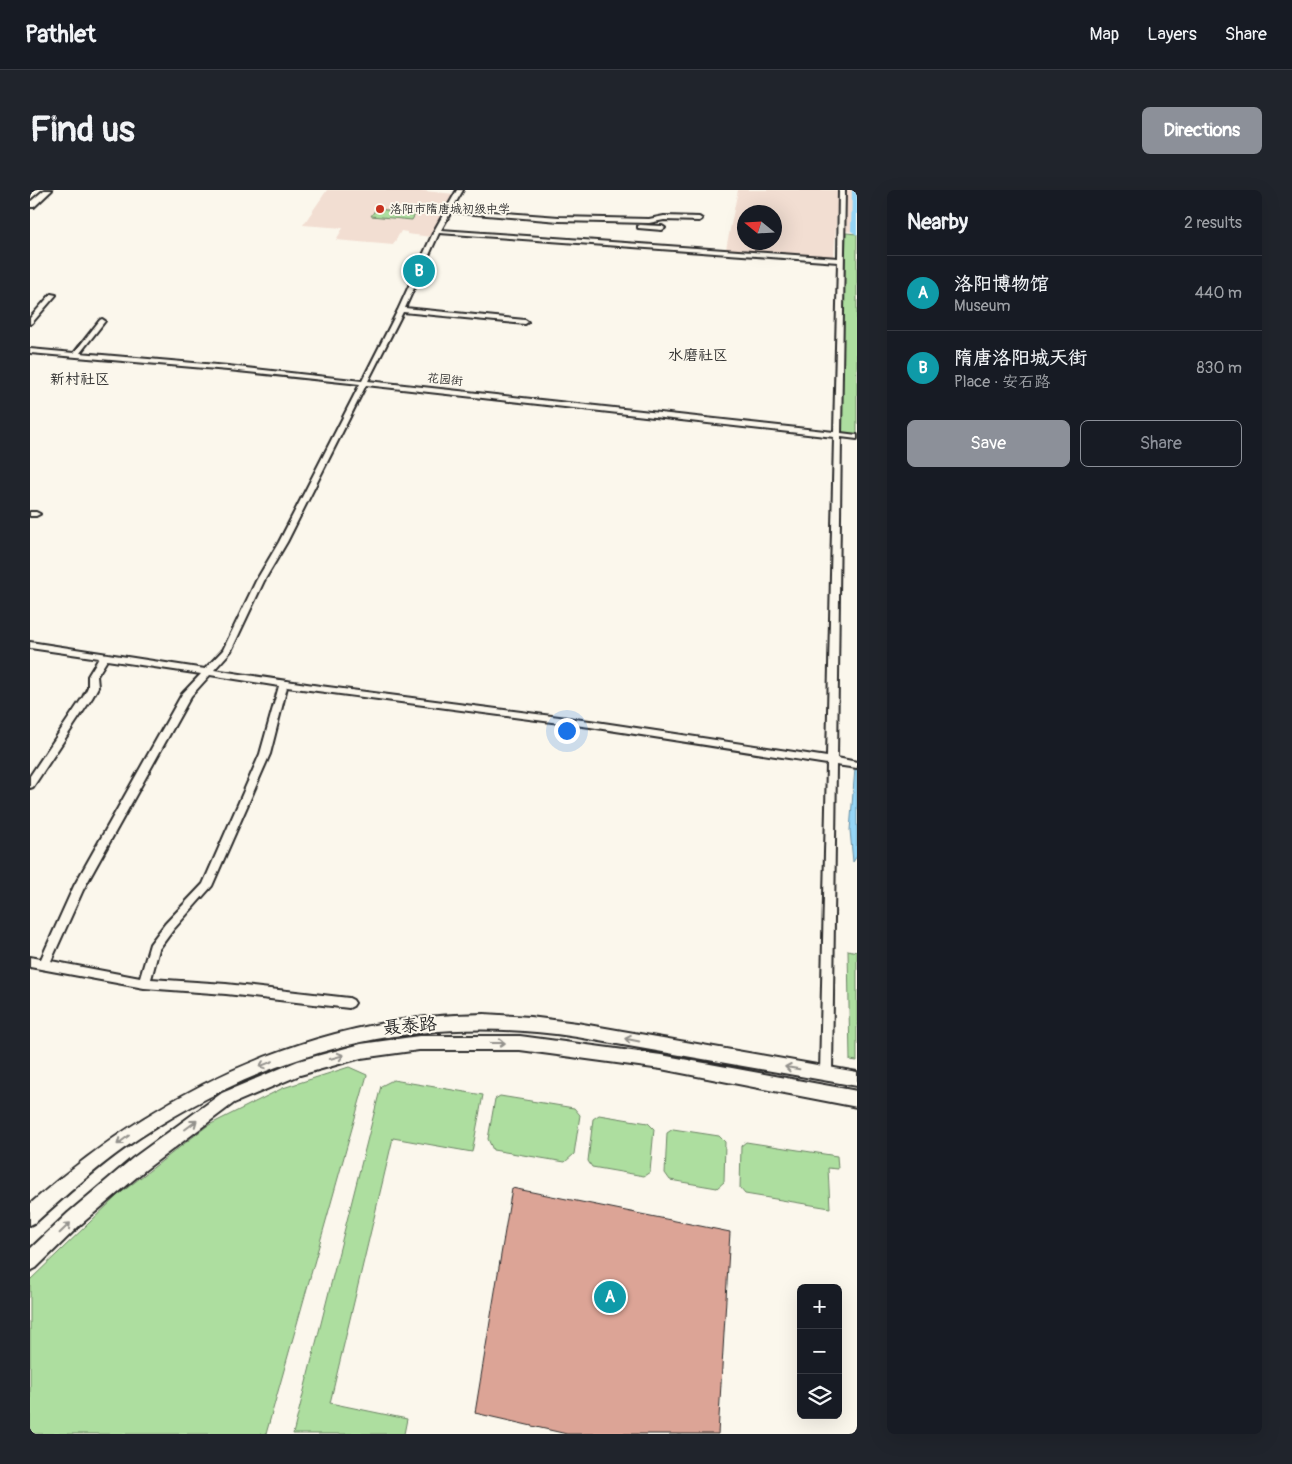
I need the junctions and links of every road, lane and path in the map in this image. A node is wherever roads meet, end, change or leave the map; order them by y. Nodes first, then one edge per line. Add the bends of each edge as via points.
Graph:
1 (46, 190) edge
2 (460, 190) edge
3 (842, 190) edge
4 (31, 203) edge
5 (449, 210) junction
6 (559, 219) junction
7 (699, 219) dead end
8 (662, 228) dead end
9 (437, 231) junction
10 (839, 260) junction
11 (53, 295) dead end
12 (401, 310) junction
13 (102, 321) dead end
14 (30, 322) edge
15 (525, 322) dead end
16 (31, 353) edge
17 (76, 354) junction
18 (364, 383) junction
19 (836, 435) junction
20 (857, 437) edge
21 (30, 645) edge
22 (106, 656) junction
23 (209, 672) junction
24 (284, 683) junction
25 (831, 761) junction
26 (857, 765) edge
27 (30, 784) edge
28 (30, 962) edge
29 (44, 965) junction
30 (144, 983) junction
31 (349, 1003) dead end
32 (826, 1073) junction
33 (857, 1079) edge
34 (857, 1099) edge
35 (30, 1216) edge
36 (30, 1262) edge

1 - 4 main road
2 - 5 street
3 - 10 street
5 - 6 street
5 - 9 street
6 - 7 street
6 - 8 street via 582,224
9 - 10 street
9 - 12 street
10 - 19 street
11 - 14 street
12 - 15 street
12 - 18 street
13 - 17 street
16 - 17 street, 花园街
17 - 18 street, 花园街
18 - 19 street, 花园街
18 - 23 street via 227,651
19 - 20 street, 花园街
19 - 25 street
21 - 22 street
22 - 23 street
22 - 27 street via 92,676 93,687 88,698
23 - 24 street
23 - 29 street via 187,694 78,889
24 - 25 street via 590,724
24 - 30 street via 265,754 207,886 154,948
25 - 26 street
25 - 32 street
28 - 29 street
29 - 30 street
30 - 31 street
32 - 33 main road, 聂泰路
32 -> 35 main road, 聂泰路 via 538,1025 485,1020 403,1027 353,1036 289,1055 227,1080 129,1135
36 -> 34 main road, 聂泰路 via 74,1219 139,1164 228,1098 298,1068 360,1051 419,1043 520,1043 661,1062

